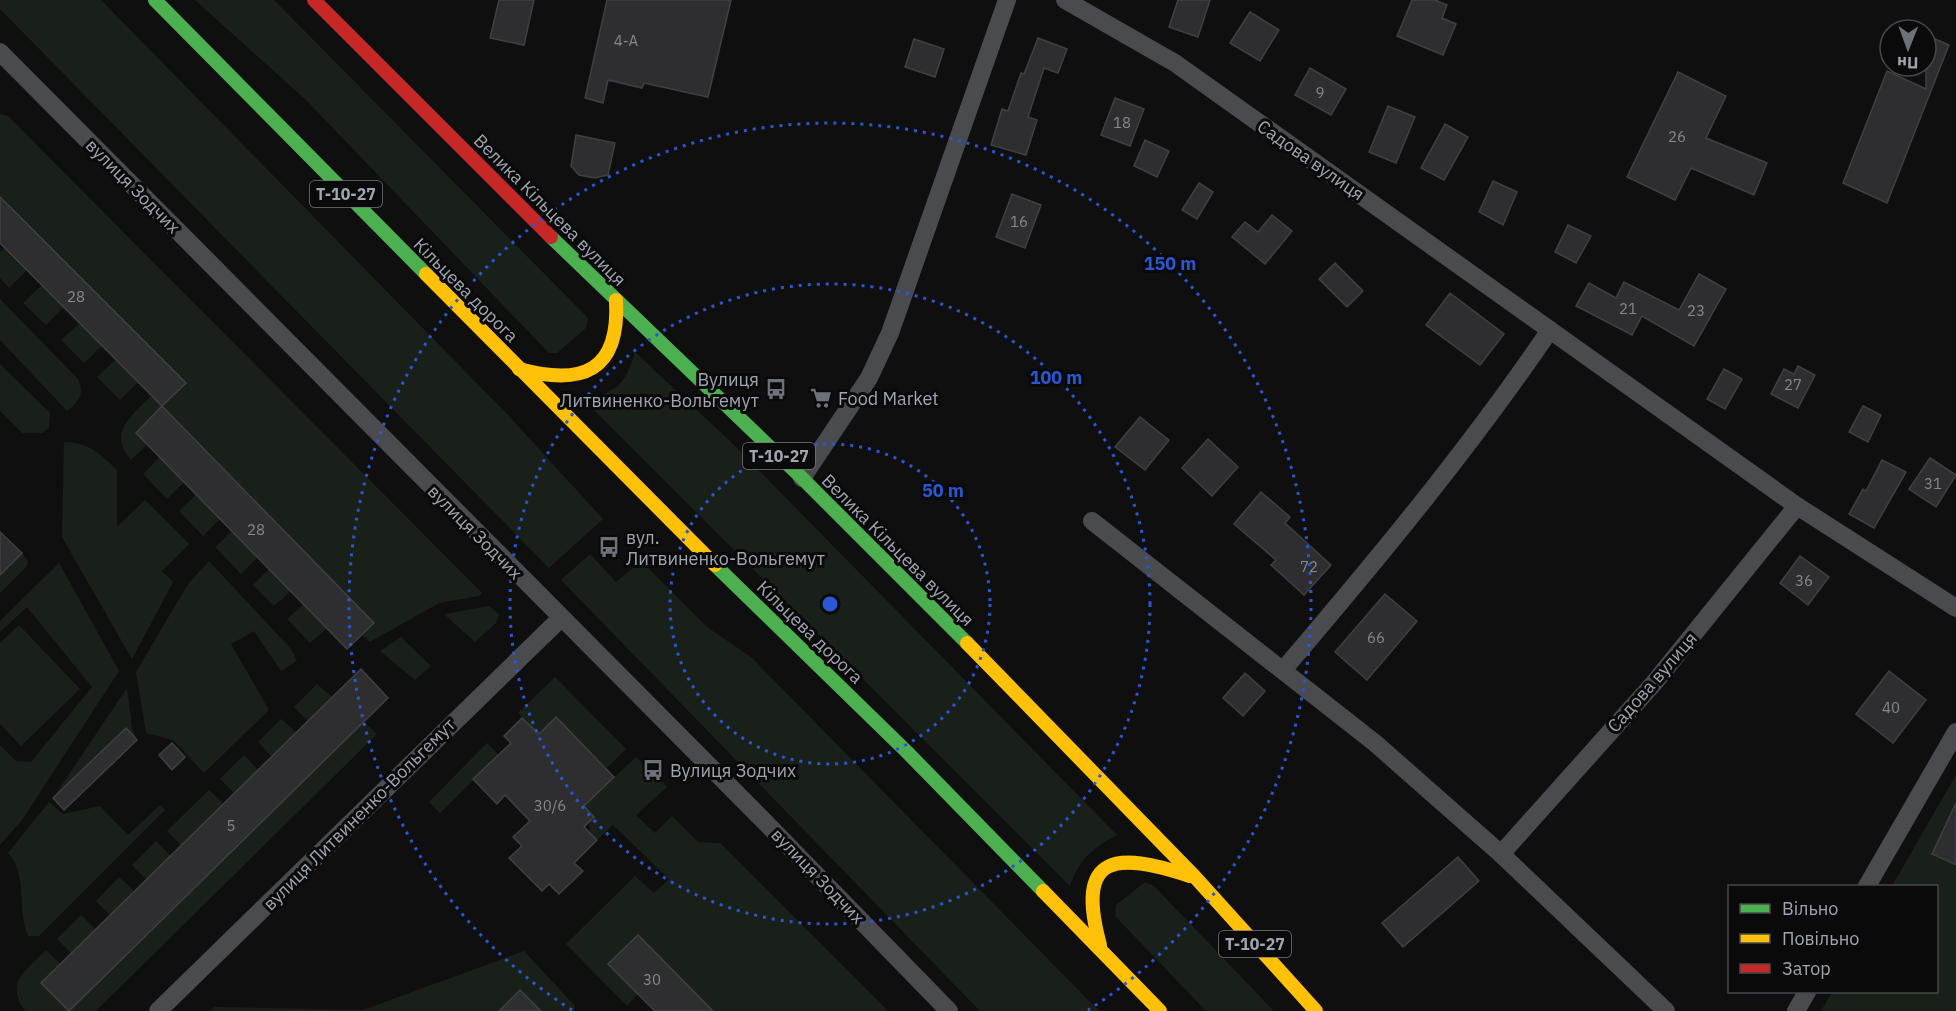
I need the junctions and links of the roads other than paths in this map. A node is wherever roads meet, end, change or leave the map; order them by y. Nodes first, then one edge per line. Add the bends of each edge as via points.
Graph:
1 (155, 0) edge
2 (314, 0) edge
3 (1007, 0) edge
4 (1065, 0) edge
5 (0, 52) edge
6 (616, 300) junction
7 (1550, 330) junction
8 (519, 369) junction
9 (802, 478) junction
10 (1797, 506) junction
11 (1092, 521) dead end
12 (1956, 608) edge
13 (561, 618) junction
14 (1284, 669) junction
15 (1956, 732) edge
16 (1500, 854) junction
17 (1195, 877) junction
18 (1868, 885) edge
19 (1102, 949) junction
20 (1806, 993) edge
21 (158, 1011) edge
22 (949, 1011) edge
23 (1160, 1011) edge
24 (1316, 1011) edge
25 (1666, 1011) edge
26 (1796, 1011) edge

1 - 8 highway, Кільцева дорога / Т-10-27
2 - 6 highway, Велика Кільцева вулиця / Т-10-27
3 - 9 street via 890,333 869,378
4 - 7 street, Садова вулиця via 1175,63
5 - 13 street, вулиця Зодчих
6 - 8 highway via 616,343 606,360 585,373 556,377
6 - 9 highway, Велика Кільцева вулиця / Т-10-27
7 - 10 street, Садова вулиця
7 - 14 street via 1504,397 1378,559
8 - 19 highway, Кільцева дорога / Т-10-27
9 - 17 highway, Велика Кільцева вулиця / Т-10-27
10 - 12 street, Садова вулиця
10 - 16 street, Садова вулиця via 1654,683
11 - 14 street
13 - 21 street, вулиця Литвиненко-Вольгемут
13 - 22 street, вулиця Зодчих
14 - 16 street
15 - 18 street
16 - 25 street
17 - 19 highway via 1135,860 1105,867 1094,880 1089,899
17 - 24 highway, Велика Кільцева вулиця / Т-10-27
19 - 23 highway, Кільцева дорога / Т-10-27
20 - 26 street

